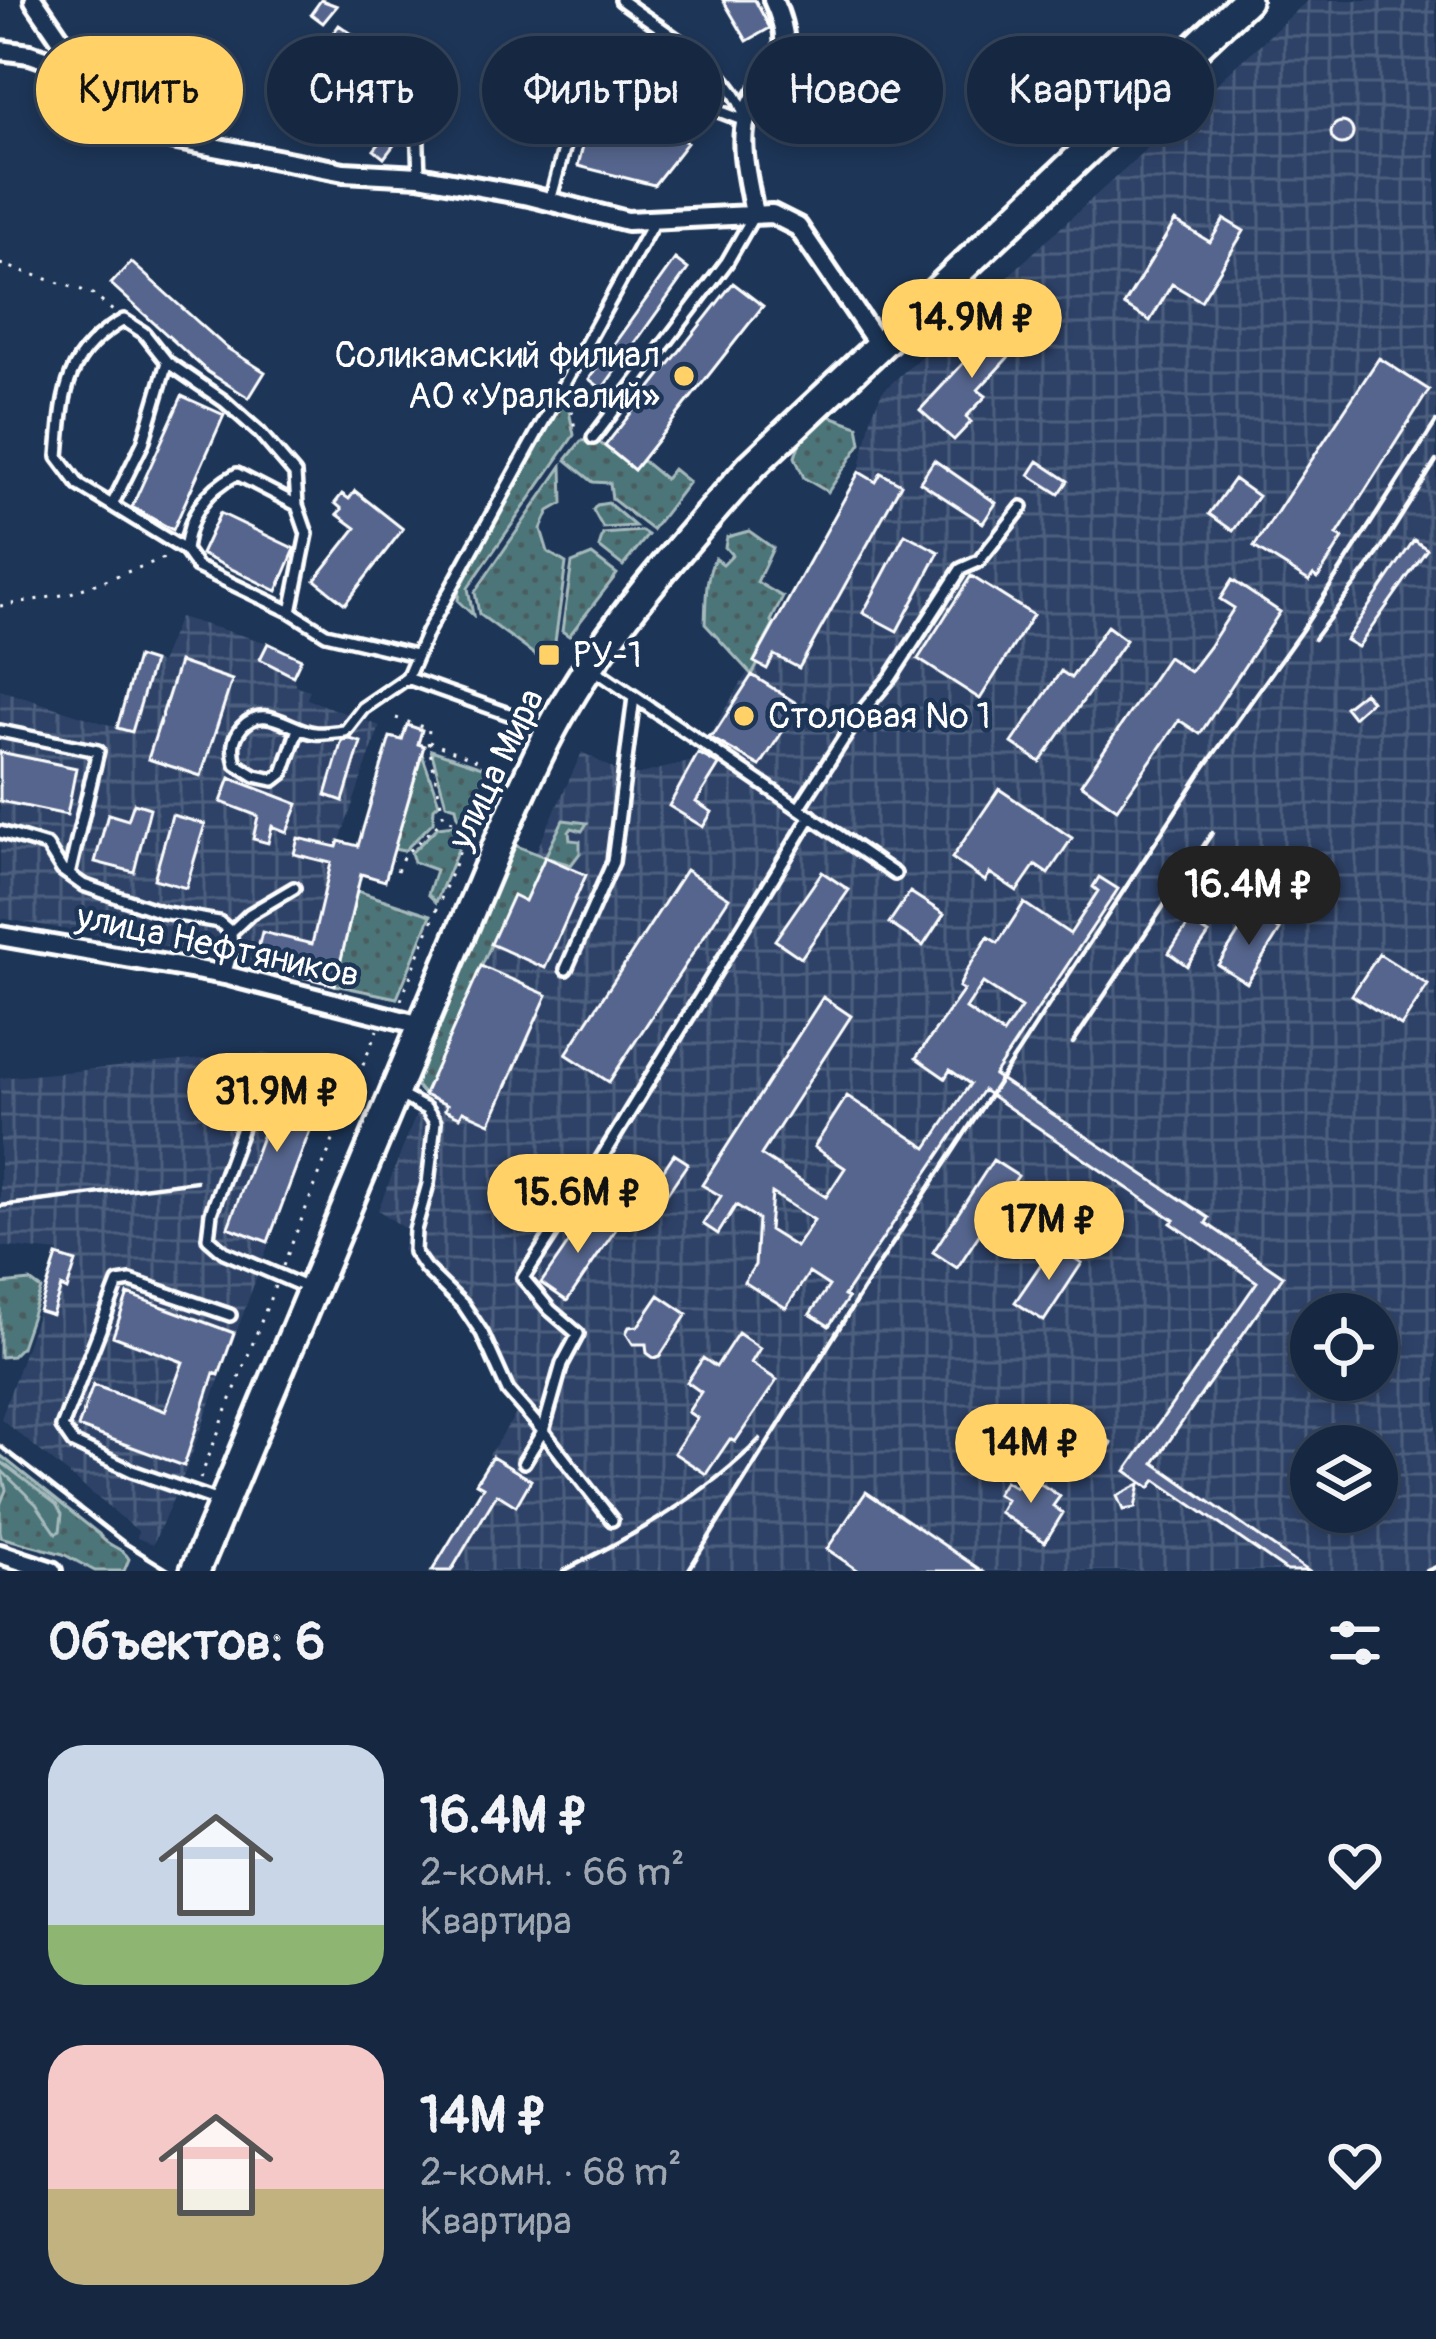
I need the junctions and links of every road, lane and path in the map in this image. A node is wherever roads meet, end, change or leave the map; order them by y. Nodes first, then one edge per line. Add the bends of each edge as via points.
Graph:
1 (34, 0) edge
2 (621, 0) edge
3 (773, 0) edge
4 (1246, 0) edge
5 (57, 36) edge
6 (0, 50) edge
7 (36, 56) edge
8 (745, 121) junction
9 (198, 144) edge
10 (418, 144) edge
11 (419, 176) junction
12 (550, 201) junction
13 (754, 215) junction
14 (655, 219) junction
15 (0, 264) edge
16 (124, 320) junction
17 (880, 346) junction
18 (167, 362) junction
19 (564, 381) junction
20 (576, 433) dead end
21 (593, 438) dead end
22 (297, 505) junction
23 (112, 506) junction
24 (1022, 507) dead end
25 (184, 550) junction
26 (0, 606) edge
27 (291, 612) junction
28 (415, 655) junction
29 (590, 666) junction
30 (407, 678) junction
31 (634, 697) junction
32 (396, 718) dead end
33 (298, 728) junction
34 (0, 731) edge
35 (506, 734) dead end
36 (548, 734) junction
37 (428, 742) junction
38 (494, 766) junction
39 (799, 808) junction
40 (811, 816) junction
41 (444, 818) junction
42 (472, 827) junction
43 (0, 832) edge
44 (500, 837) junction
45 (397, 871) dead end
46 (895, 874) dead end
47 (69, 875) junction
48 (294, 888) dead end
49 (231, 932) junction
50 (0, 936) edge
51 (566, 969) dead end
52 (225, 975) junction
53 (408, 1021) junction
54 (259, 1082) dead end
55 (393, 1092) junction
56 (279, 1276) junction
57 (310, 1289) junction
58 (230, 1316) dead end
59 (543, 1431) junction
60 (524, 1462) dead end
61 (208, 1498) junction
62 (612, 1520) dead end
63 (0, 1554) edge
64 (52, 1571) edge
65 (195, 1571) edge

1 - 5 street
2 - 8 lane via 720,74 740,98
3 - 8 street via 787,35 776,72
4 - 17 highway, улица Мира
6 - 7 street
8 - 12 lane via 662,85 586,68
8 - 13 street
9 - 11 street via 344,172
10 - 11 lane
11 - 12 street
12 - 14 street via 627,221
13 - 14 street
13 - 17 street via 798,227
13 - 21 lane
14 - 19 lane
15 - 16 path via 91,293
16 - 18 lane
16 - 23 lane via 105,331 66,382 58,457 79,485
17 - 29 highway, улица Мира via 752,466
18 - 22 lane via 260,433 295,474
18 - 23 lane via 143,443
19 - 20 path
19 - 28 lane
22 - 25 lane via 236,474 212,487 187,527
22 - 27 lane via 307,534
23 - 25 lane
24 - 39 lane via 979,561 961,569
25 - 26 path via 68,594
25 - 27 lane via 197,567
27 - 28 lane via 326,634
28 - 30 lane
29 - 31 lane
29 - 36 highway, улица Мира
30 - 33 lane via 345,730
30 - 36 lane
31 - 39 lane
31 - 51 lane via 613,862
32 - 37 path via 430,729
33 - 33 lane via 266,714 249,720 237,733 236,764 274,780
34 - 47 lane via 98,751
35 - 38 path
36 - 44 highway, улица Мира
37 - 38 path
37 - 41 path
38 - 42 path
39 - 40 lane
40 - 46 lane
40 - 59 lane via 523,1278 578,1334
41 - 42 path
41 - 45 path
42 - 44 path
42 - 53 path
43 - 47 lane via 47,846
44 - 53 highway, улица Мира
47 - 49 lane
48 - 49 lane
49 - 52 lane
50 - 52 street, улица Нефтяников
52 - 53 street, улица Нефтяников
53 - 55 highway, улица Мира
53 - 56 path via 376,1030
54 - 56 lane via 208,1238
55 - 57 highway, улица Мира
55 - 59 lane via 426,1108 434,1122 414,1252 464,1306 508,1391
56 - 57 lane
56 - 61 path
57 - 61 highway, улица Мира
58 - 61 lane via 118,1283 62,1427 73,1443
59 - 60 lane
59 - 62 lane
61 - 65 highway, улица Мира
63 - 64 street

